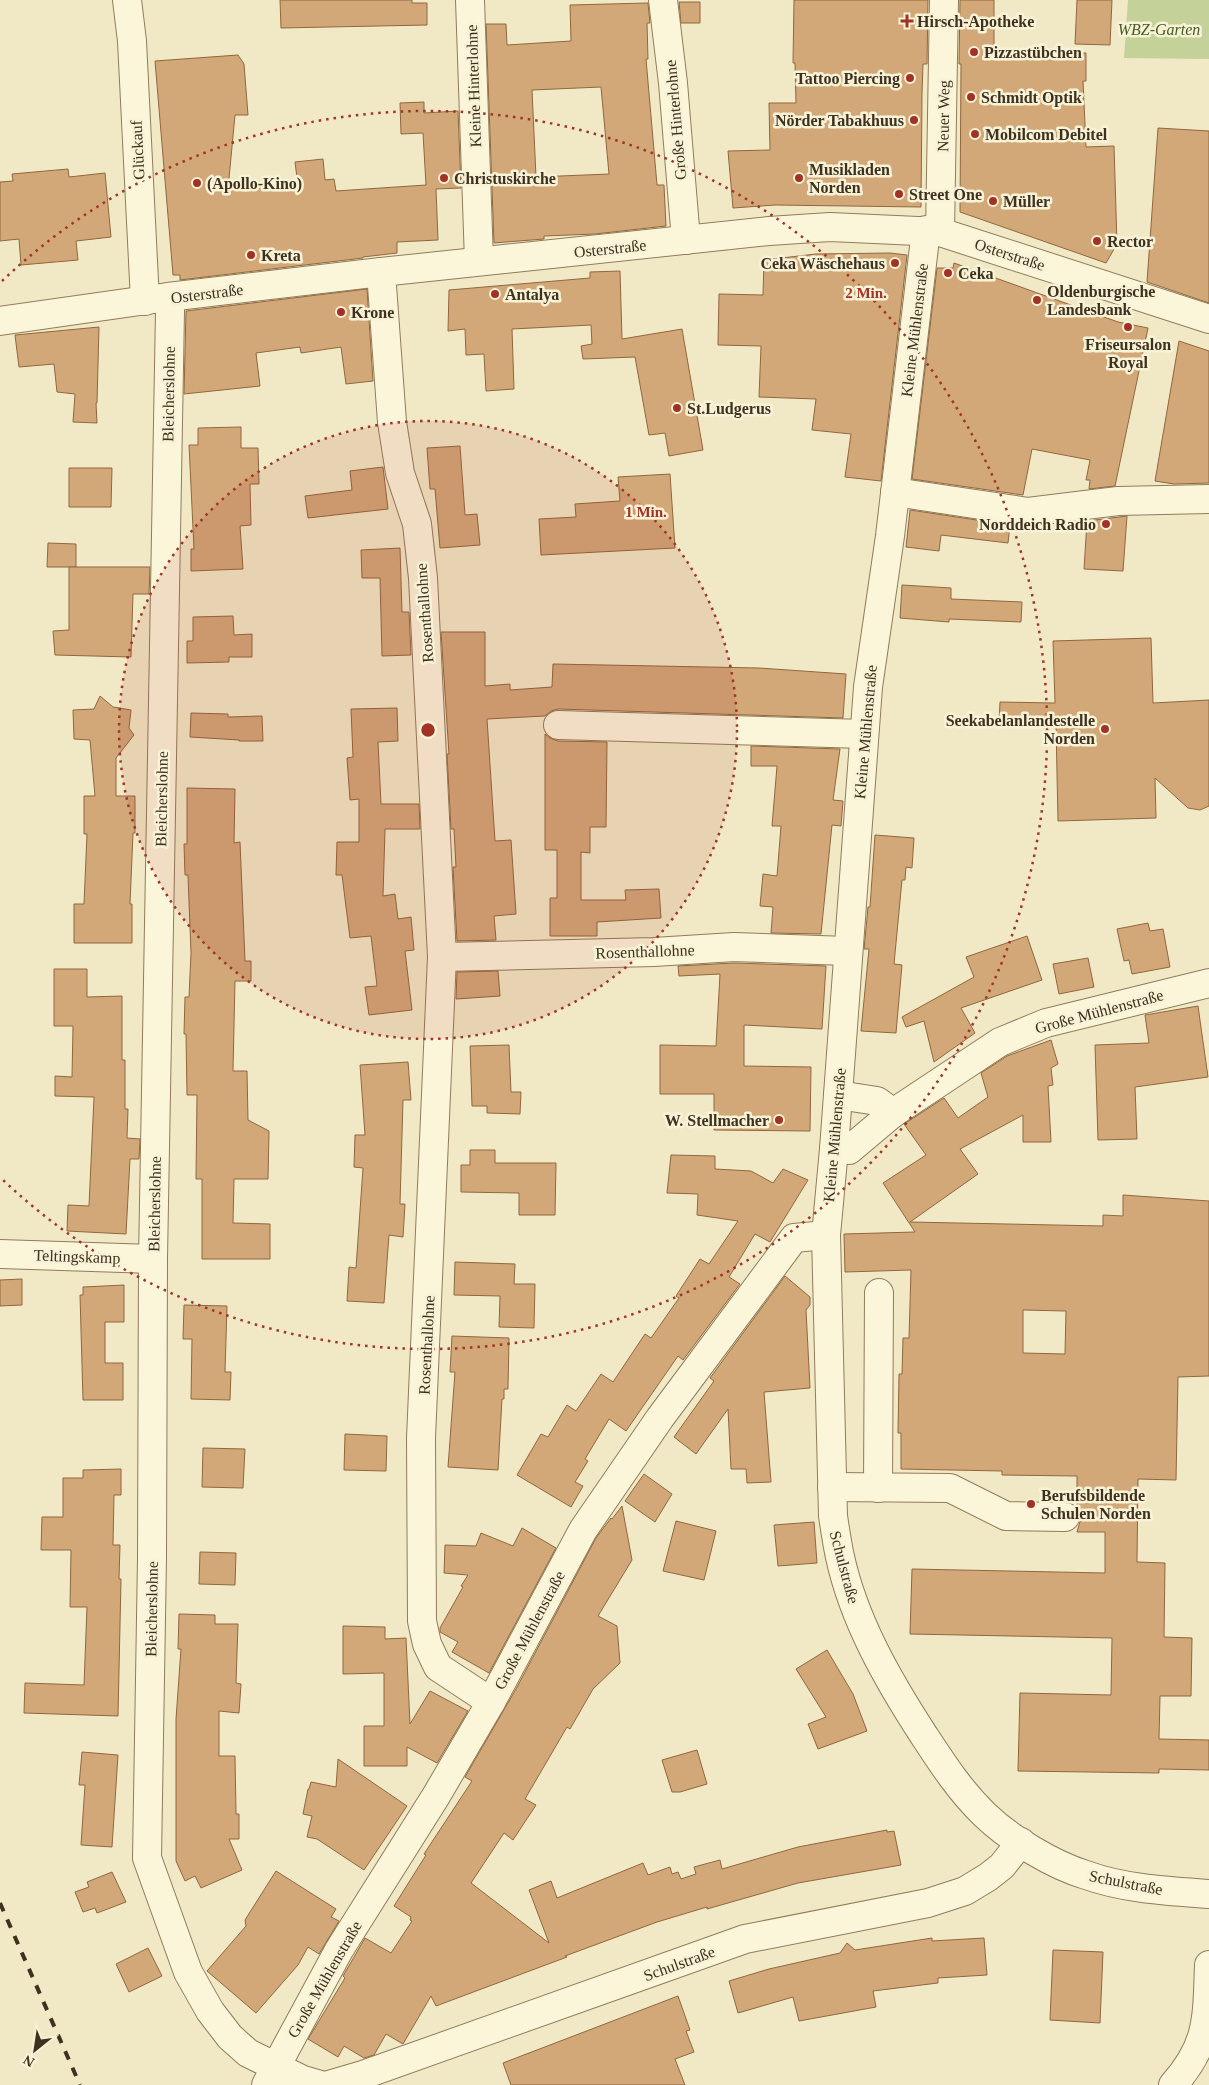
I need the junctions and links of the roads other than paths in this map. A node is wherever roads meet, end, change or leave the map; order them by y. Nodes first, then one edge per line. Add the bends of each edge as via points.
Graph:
1 (127, 0) edge
2 (470, 0) edge
3 (663, 0) edge
4 (944, 0) edge
5 (933, 231) junction
6 (686, 240) junction
7 (479, 261) junction
8 (380, 272) junction
9 (157, 299) junction
10 (1209, 319) edge
11 (0, 321) edge
12 (895, 492) junction
13 (1209, 499) edge
14 (558, 725) dead end
15 (864, 734) junction
16 (848, 951) junction
17 (442, 957) junction
18 (1209, 984) edge
19 (838, 1095) junction
20 (893, 1113) junction
21 (834, 1149) junction
22 (826, 1235) junction
23 (0, 1254) edge
24 (153, 1259) junction
25 (879, 1293) dead end
26 (832, 1488) junction
27 (878, 1488) junction
28 (1065, 1517) dead end
29 (491, 1702) junction
30 (1021, 1842) junction
31 (1209, 1894) edge
32 (1209, 1965) edge
33 (271, 2076) edge
34 (320, 2085) edge
35 (329, 2085) edge
36 (1173, 2085) edge

1 - 9 street, Glückauf
2 - 7 street, Kleine Hinterlohne
3 - 6 street, Große Hinterlohne
4 - 5 street, Neuer Weg
5 - 6 street, Osterstraße via 830,227
5 - 10 street, Osterstraße
5 - 12 street, Kleine Mühlenstraße
6 - 7 street, Osterstraße
7 - 8 street, Osterstraße
8 - 9 street, Osterstraße
8 - 17 street, Rosenthallohne via 392,422 400,473 417,524 422,578
9 - 11 street, Osterstraße
9 - 24 street, Bleicherslohne via 170,321
12 - 13 street via 1028,512 1118,501
12 - 15 street, Kleine Mühlenstraße
14 - 15 street
15 - 16 street, Kleine Mühlenstraße
16 - 17 street, Rosenthallohne via 734,947
16 - 19 street, Kleine Mühlenstraße
17 - 29 street, Rosenthallohne via 421,1438 422,1621 426,1644 438,1667
18 - 20 street, Große Mühlenstraße via 1046,1024 1000,1042
19 - 20 street via 877,1101
19 - 21 street, Kleine Mühlenstraße
20 - 21 street, Große Mühlenstraße via 849,1150
21 - 22 street, Kleine Mühlenstraße
22 - 26 street, Schulstraße
22 - 29 street, Große Mühlenstraße via 794,1238 660,1418 584,1530
23 - 24 street, Teltingskamp
24 - 33 street, Bleicherslohne via 147,1858 188,1972 210,2012 230,2037
25 - 27 street
26 - 27 street
26 - 30 street, Schulstraße via 840,1557 854,1604 872,1647 905,1706 958,1786 986,1816
27 - 28 street via 950,1488 1006,1516
29 - 33 street, Große Mühlenstraße via 436,1796 338,1950
30 - 31 street, Schulstraße via 1085,1875 1126,1886
30 - 35 street, Schulstraße via 1002,1866 965,1891 928,1903 746,1939
32 - 36 street via 1207,2021 1202,2046 1189,2069
33 - 34 street

